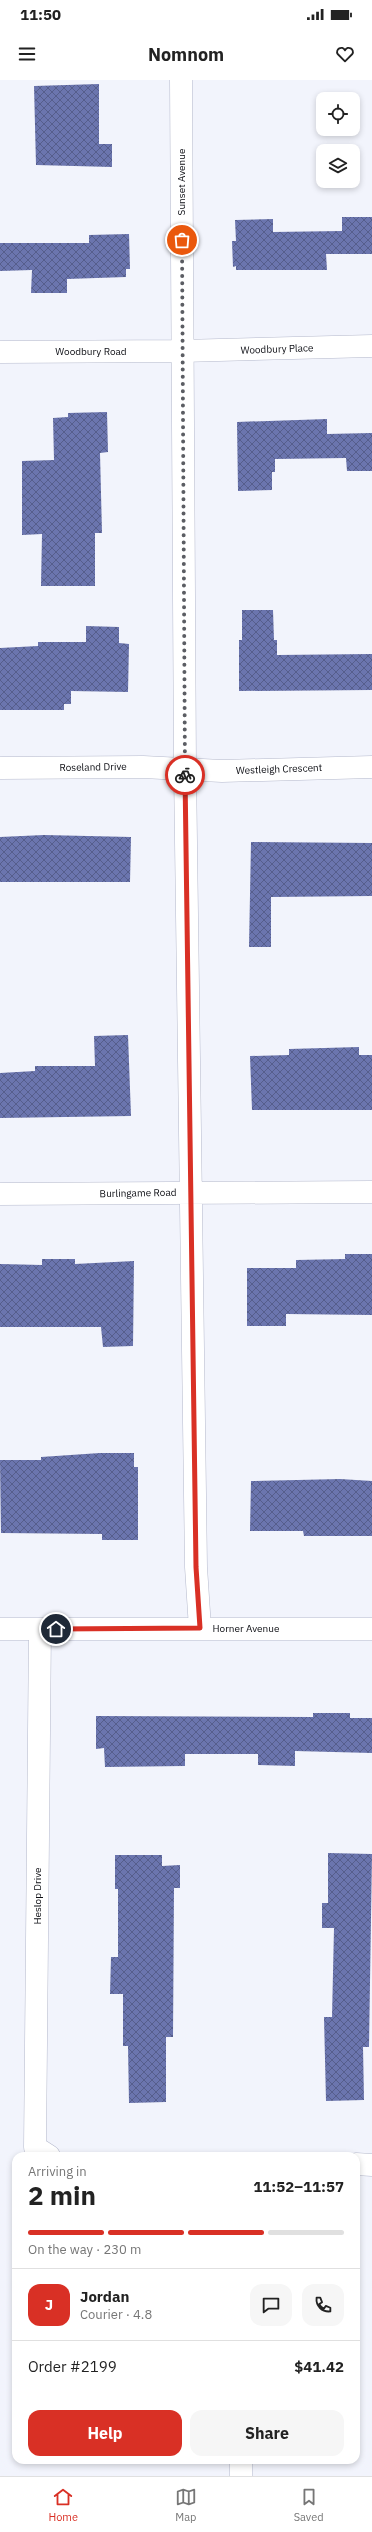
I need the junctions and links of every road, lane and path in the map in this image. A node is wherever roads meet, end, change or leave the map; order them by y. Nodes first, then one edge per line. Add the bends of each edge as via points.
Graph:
1 (181, 80) edge
2 (372, 346) edge
3 (182, 351) junction
4 (0, 352) edge
5 (372, 767) edge
6 (0, 768) edge
7 (185, 770) junction
8 (193, 1192) junction
9 (372, 1192) edge
10 (0, 1194) edge
11 (200, 1628) junction
12 (0, 1629) edge
13 (40, 1629) junction
14 (372, 1629) edge
15 (43, 2152) edge
16 (360, 2164) edge
17 (372, 2165) edge
18 (241, 2464) edge
19 (242, 2476) edge

1 - 3 street, Sunset Avenue
2 - 3 street, Woodbury Place
3 - 4 street, Woodbury Road
3 - 7 street, Sunset Avenue
5 - 7 street, Westleigh Crescent
6 - 7 street, Roseland Drive via 143,767
7 - 8 street, Sunset Avenue
8 - 9 street, Burlingame Road
8 - 10 street, Burlingame Road
8 - 11 street, Sunset Avenue via 196,1567
11 - 13 street, Horner Avenue
11 - 14 street, Horner Avenue
12 - 13 street, Horner Avenue
13 - 15 street, Heslop Drive via 35,2147
16 - 17 street
18 - 19 street

